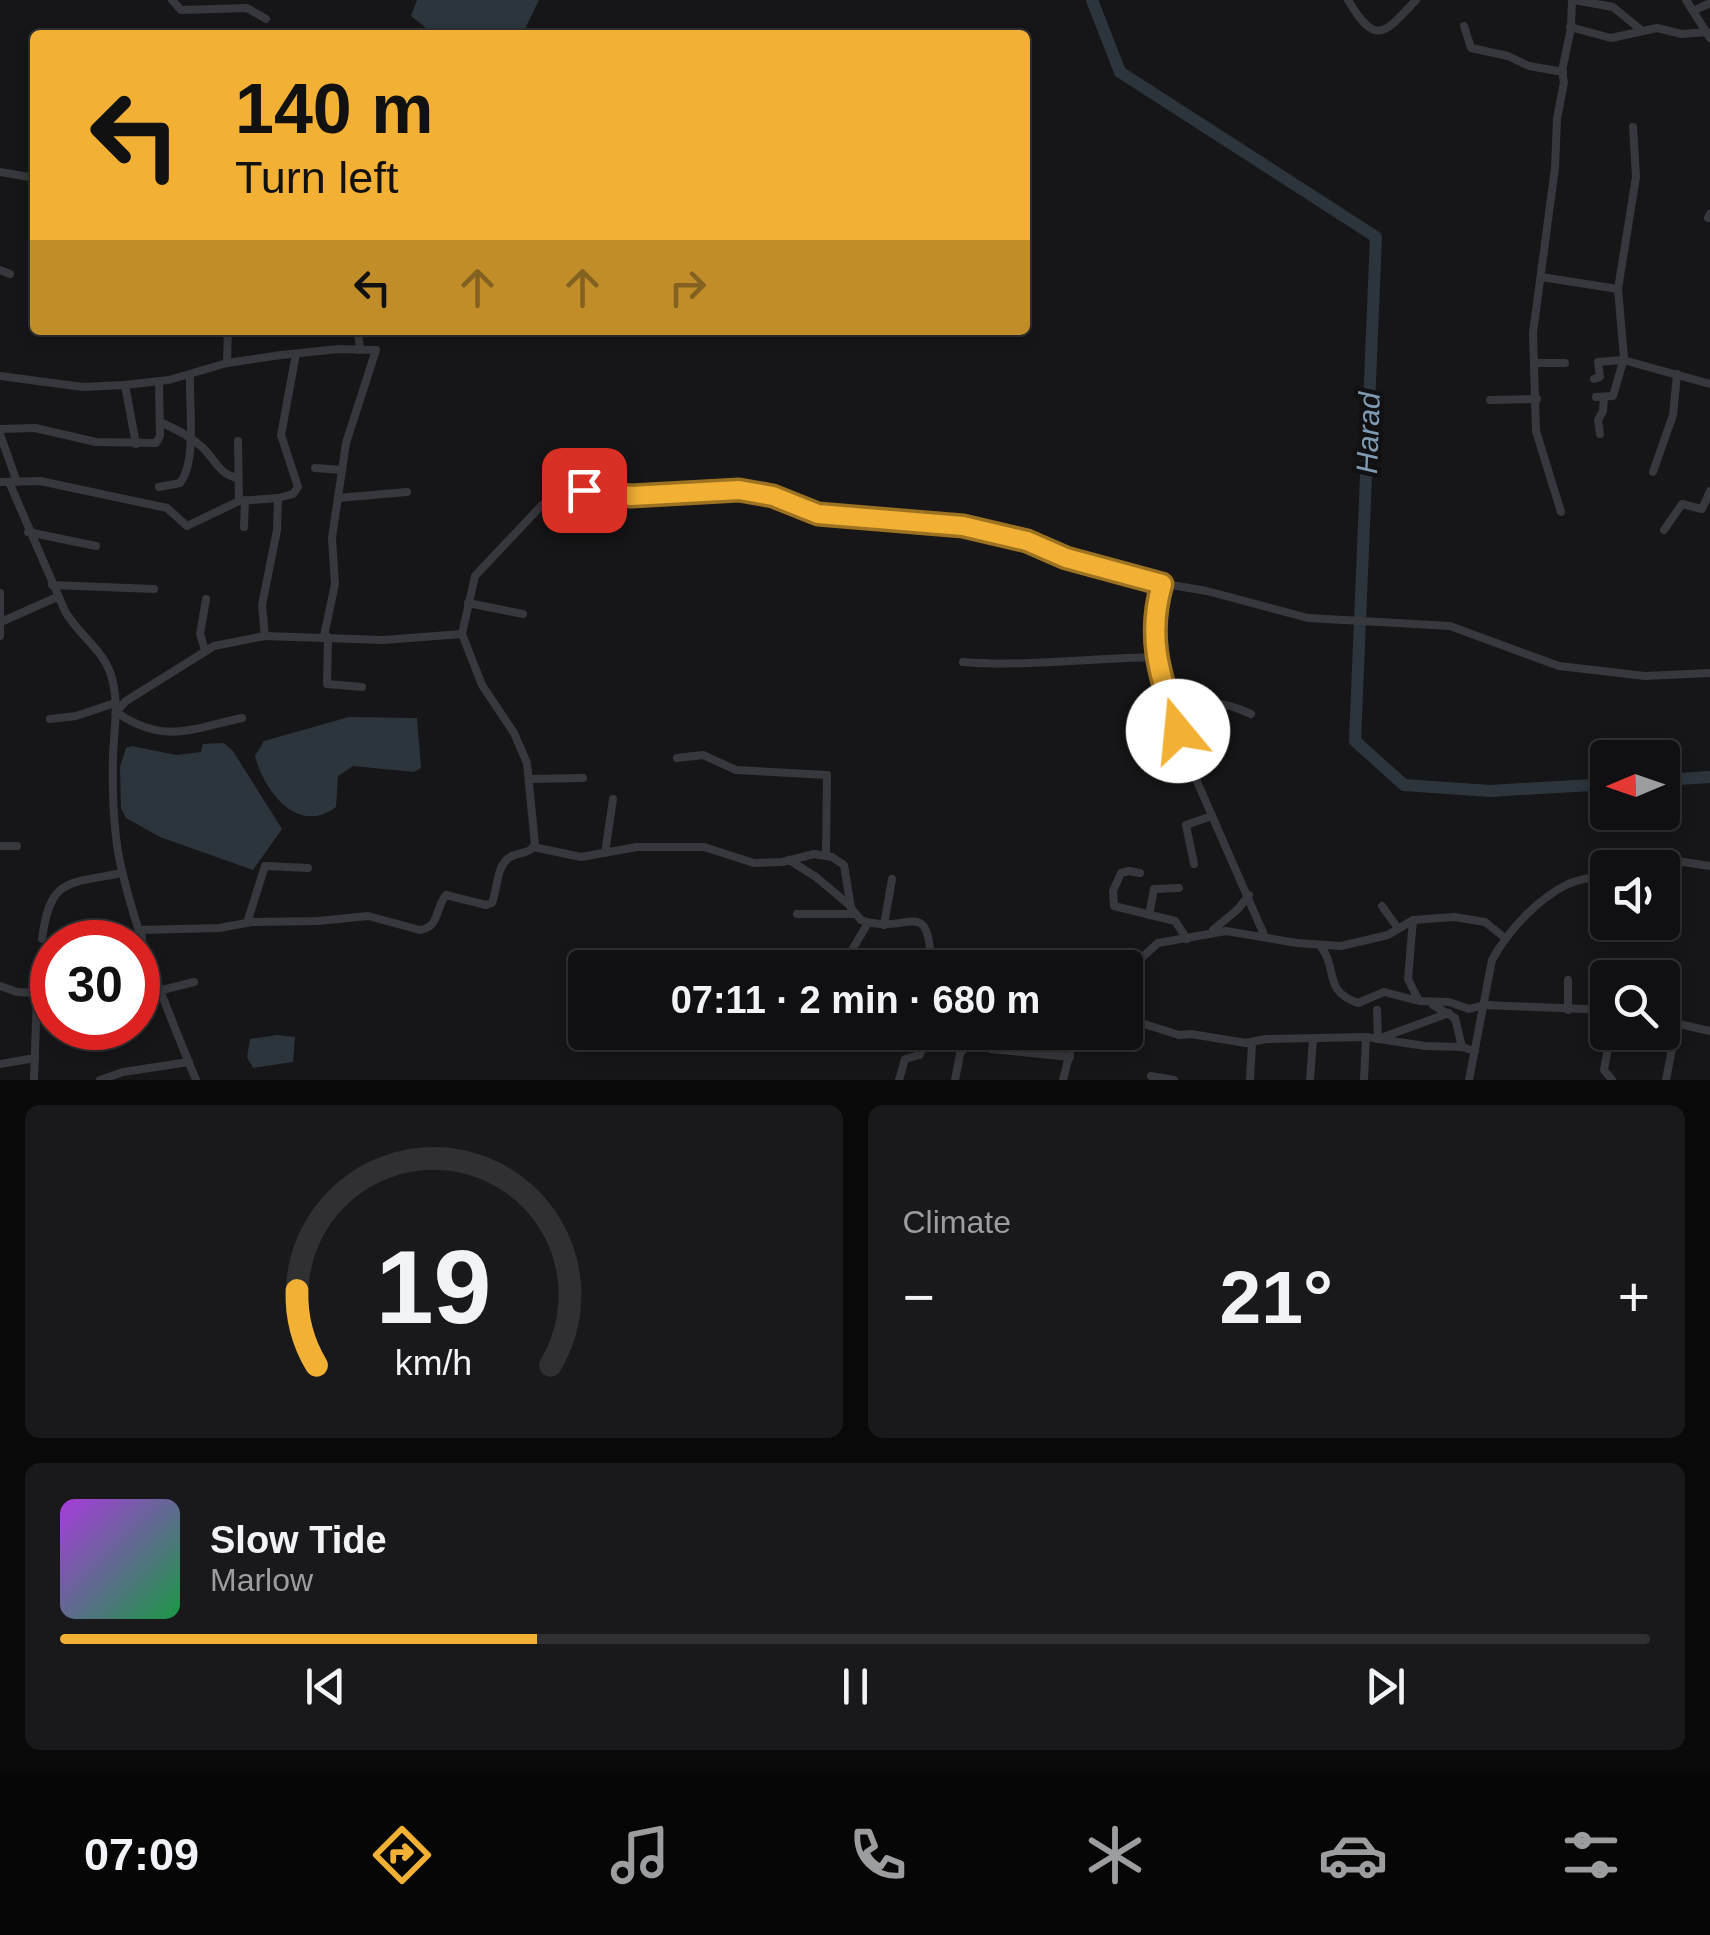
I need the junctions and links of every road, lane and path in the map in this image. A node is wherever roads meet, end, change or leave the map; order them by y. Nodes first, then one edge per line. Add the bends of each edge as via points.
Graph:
1 (172, 0) edge
2 (1348, 0) edge
3 (1416, 0) edge
4 (1573, 0) edge
5 (1686, 0) edge
6 (1710, 3) edge
7 (1693, 10) junction
8 (266, 19) dead end
9 (1464, 26) dead end
10 (1570, 28) junction
11 (1642, 30) junction
12 (1708, 35) edge
13 (1562, 72) junction
14 (1633, 126) dead end
15 (0, 172) edge
16 (30, 177) edge
17 (1552, 184) junction
18 (1565, 185) dead end
19 (0, 270) edge
20 (10, 274) dead end
21 (1541, 277) junction
22 (1618, 289) junction
23 (228, 335) edge
24 (358, 335) edge
25 (360, 350) junction
26 (296, 354) junction
27 (1623, 360) junction
28 (227, 363) junction
29 (1534, 363) junction
30 (1565, 363) dead end
31 (1677, 374) junction
32 (190, 375) junction
33 (0, 376) edge
34 (1594, 379) dead end
35 (159, 381) junction
36 (1710, 384) edge
37 (125, 385) junction
38 (1537, 399) junction
39 (1490, 400) dead end
40 (160, 422) junction
41 (0, 431) edge
42 (1600, 434) dead end
43 (191, 438) junction
44 (238, 441) dead end
45 (136, 444) junction
46 (314, 468) dead end
47 (341, 470) junction
48 (1654, 472) dead end
49 (238, 478) junction
50 (8, 482) edge
51 (159, 487) dead end
52 (1710, 491) edge
53 (407, 492) dead end
54 (278, 498) junction
55 (338, 498) junction
56 (242, 501) junction
57 (1561, 512) dead end
58 (244, 526) dead end
59 (1664, 530) dead end
60 (28, 532) junction
61 (96, 546) dead end
62 (1162, 584) junction
63 (52, 585) junction
64 (154, 589) dead end
65 (0, 593) edge
66 (58, 597) junction
67 (206, 598) dead end
68 (468, 602) junction
69 (522, 614) dead end
70 (1, 617) edge
71 (462, 634) junction
72 (0, 636) edge
73 (265, 636) junction
74 (326, 637) junction
75 (205, 650) junction
76 (1156, 657) junction
77 (963, 662) dead end
78 (1710, 673) edge
79 (362, 688) dead end
80 (116, 708) junction
81 (1251, 714) dead end
82 (242, 718) dead end
83 (1174, 718) junction
84 (50, 719) dead end
85 (677, 758) dead end
86 (582, 778) dead end
87 (530, 779) junction
88 (613, 799) dead end
89 (1212, 816) junction
90 (0, 846) edge
91 (17, 846) dead end
92 (534, 846) junction
93 (605, 852) junction
94 (826, 855) junction
95 (789, 860) junction
96 (1680, 861) edge
97 (1194, 864) dead end
98 (1710, 866) edge
99 (308, 868) dead end
100 (122, 873) junction
101 (1140, 873) dead end
102 (1590, 878) edge
103 (892, 879) dead end
104 (1179, 888) dead end
105 (1249, 895) junction
106 (1382, 906) dead end
107 (852, 911) junction
108 (797, 914) dead end
109 (1148, 915) junction
110 (45, 920) edge
111 (137, 920) edge
112 (1413, 920) junction
113 (868, 922) junction
114 (246, 923) junction
115 (884, 925) junction
116 (1397, 926) junction
117 (160, 932) edge
118 (1209, 933) junction
119 (1266, 937) junction
120 (1506, 938) junction
121 (1187, 939) junction
122 (1320, 945) junction
123 (852, 950) edge
124 (930, 950) edge
125 (1143, 957) edge
126 (1568, 980) dead end
127 (194, 982) dead end
128 (0, 986) edge
129 (30, 992) edge
130 (160, 992) edge
131 (160, 998) edge
132 (1422, 1002) junction
133 (1484, 1005) junction
134 (1462, 1006) junction
135 (1377, 1010) dead end
136 (1568, 1010) junction
137 (1590, 1010) edge
138 (1452, 1015) junction
139 (1143, 1024) edge
140 (1680, 1025) edge
141 (1710, 1031) edge
142 (1366, 1037) junction
143 (1313, 1039) junction
144 (1378, 1039) junction
145 (1252, 1043) junction
146 (1462, 1046) junction
147 (35, 1050) edge
148 (921, 1050) edge
149 (964, 1050) edge
150 (1001, 1050) edge
151 (1071, 1050) edge
152 (1608, 1050) edge
153 (1672, 1050) edge
154 (1475, 1051) junction
155 (1070, 1056) junction
156 (35, 1058) junction
157 (188, 1062) junction
158 (0, 1064) edge
159 (1151, 1076) dead end
160 (34, 1080) edge
161 (100, 1080) edge
162 (196, 1080) edge
163 (899, 1080) edge
164 (954, 1080) edge
165 (1063, 1080) edge
166 (1174, 1080) edge
167 (1250, 1080) edge
168 (1310, 1080) edge
169 (1364, 1080) edge
170 (1469, 1080) edge
171 (1612, 1080) edge
172 (1666, 1080) edge

1 - 8 street via 180,10 248,8
2 - 3 street via 1376,32 1391,28
4 - 10 street
4 - 11 street via 1613,7
5 - 7 street
6 - 7 street
7 - 12 street
9 - 13 street via 1471,48
10 - 11 street via 1611,38
10 - 13 street
11 - 12 street
13 - 17 street
14 - 22 street via 1636,177
15 - 16 street
17 - 18 street
17 - 21 street
19 - 20 street
21 - 22 street
21 - 29 street
22 - 27 street
23 - 28 street
24 - 25 street
25 - 26 street
25 - 47 street via 376,350
26 - 28 street
26 - 54 street via 280,436 298,487
27 - 31 street
27 - 34 street via 1598,362 1600,377
27 - 42 street via 1613,396 1600,397
28 - 32 street
29 - 30 street
29 - 38 street
31 - 36 street
31 - 48 street via 1675,406
32 - 35 street
32 - 43 street
33 - 37 street via 83,387
35 - 37 street
35 - 40 street
37 - 45 street
38 - 39 street
38 - 57 street via 1536,431
40 - 43 street
40 - 45 street via 158,441
41 - 45 street via 36,428
41 - 50 street
43 - 49 street via 222,472
43 - 51 street via 184,480
44 - 49 street
46 - 47 street
47 - 55 street
49 - 56 street
50 - 56 street via 40,481 167,508 187,526
50 - 60 street
52 - 59 street via 1705,506 1682,504
53 - 55 street
54 - 56 street
54 - 73 street via 262,606
55 - 74 street
56 - 58 street
60 - 61 street
60 - 63 street
62 - 68 street via 963,526 818,514 739,490 631,496 584,490 542,505 474,576
62 - 76 street
62 - 78 street via 1308,618 1450,626 1559,666 1646,676
63 - 64 street
63 - 66 street
65 - 70 street
66 - 70 street
66 - 80 street via 102,658
67 - 75 street via 200,634
68 - 69 street
68 - 71 street
70 - 72 street
71 - 74 street
71 - 87 street via 482,685 524,754
73 - 74 street
73 - 75 street
74 - 79 street via 328,684
75 - 80 street
76 - 77 street
76 - 83 street
80 - 82 street via 158,733
80 - 84 street
80 - 100 street
81 - 83 street via 1210,702
83 - 89 street
85 - 94 street via 702,755 736,770 827,775
86 - 87 street
87 - 92 street
88 - 93 street
89 - 97 street via 1186,826
89 - 105 street
90 - 91 street
92 - 93 street via 581,857
92 - 114 street via 503,863 492,903 446,896 428,928 368,916
93 - 95 street via 704,847 754,863
94 - 95 street
94 - 107 street via 844,866
95 - 107 street
96 - 98 street
99 - 114 street via 265,866
100 - 110 street via 64,886 48,902
100 - 111 street
101 - 109 street via 1120,873 1112,903
102 - 120 street via 1568,884
103 - 115 street
104 - 109 street via 1154,890
105 - 118 street
105 - 119 street
106 - 116 street
107 - 108 street
107 - 113 street
109 - 121 street via 1175,921
112 - 116 street
112 - 120 street via 1454,916 1485,922
112 - 132 street via 1408,979
113 - 115 street
113 - 123 street
114 - 117 street
115 - 124 street via 926,927
116 - 122 street via 1358,942
118 - 119 street
118 - 121 street
119 - 122 street
120 - 133 street via 1492,960
121 - 125 street via 1158,943
122 - 132 street via 1332,983 1346,998 1358,1002 1384,992
126 - 136 street
127 - 130 street
128 - 129 street
131 - 157 street
132 - 134 street
132 - 138 street
133 - 134 street
133 - 136 street
133 - 154 street
134 - 138 street
135 - 144 street
136 - 137 street
138 - 144 street
138 - 146 street
139 - 145 street
140 - 141 street
142 - 143 street
142 - 144 street
142 - 169 street
143 - 145 street
143 - 168 street
144 - 146 street
145 - 167 street
146 - 154 street
147 - 156 street
148 - 163 street via 904,1059
149 - 164 street
150 - 155 street
151 - 155 street
152 - 171 street via 1604,1070
153 - 172 street
154 - 170 street
155 - 165 street
156 - 158 street
156 - 160 street
157 - 161 street
157 - 162 street
159 - 166 street

